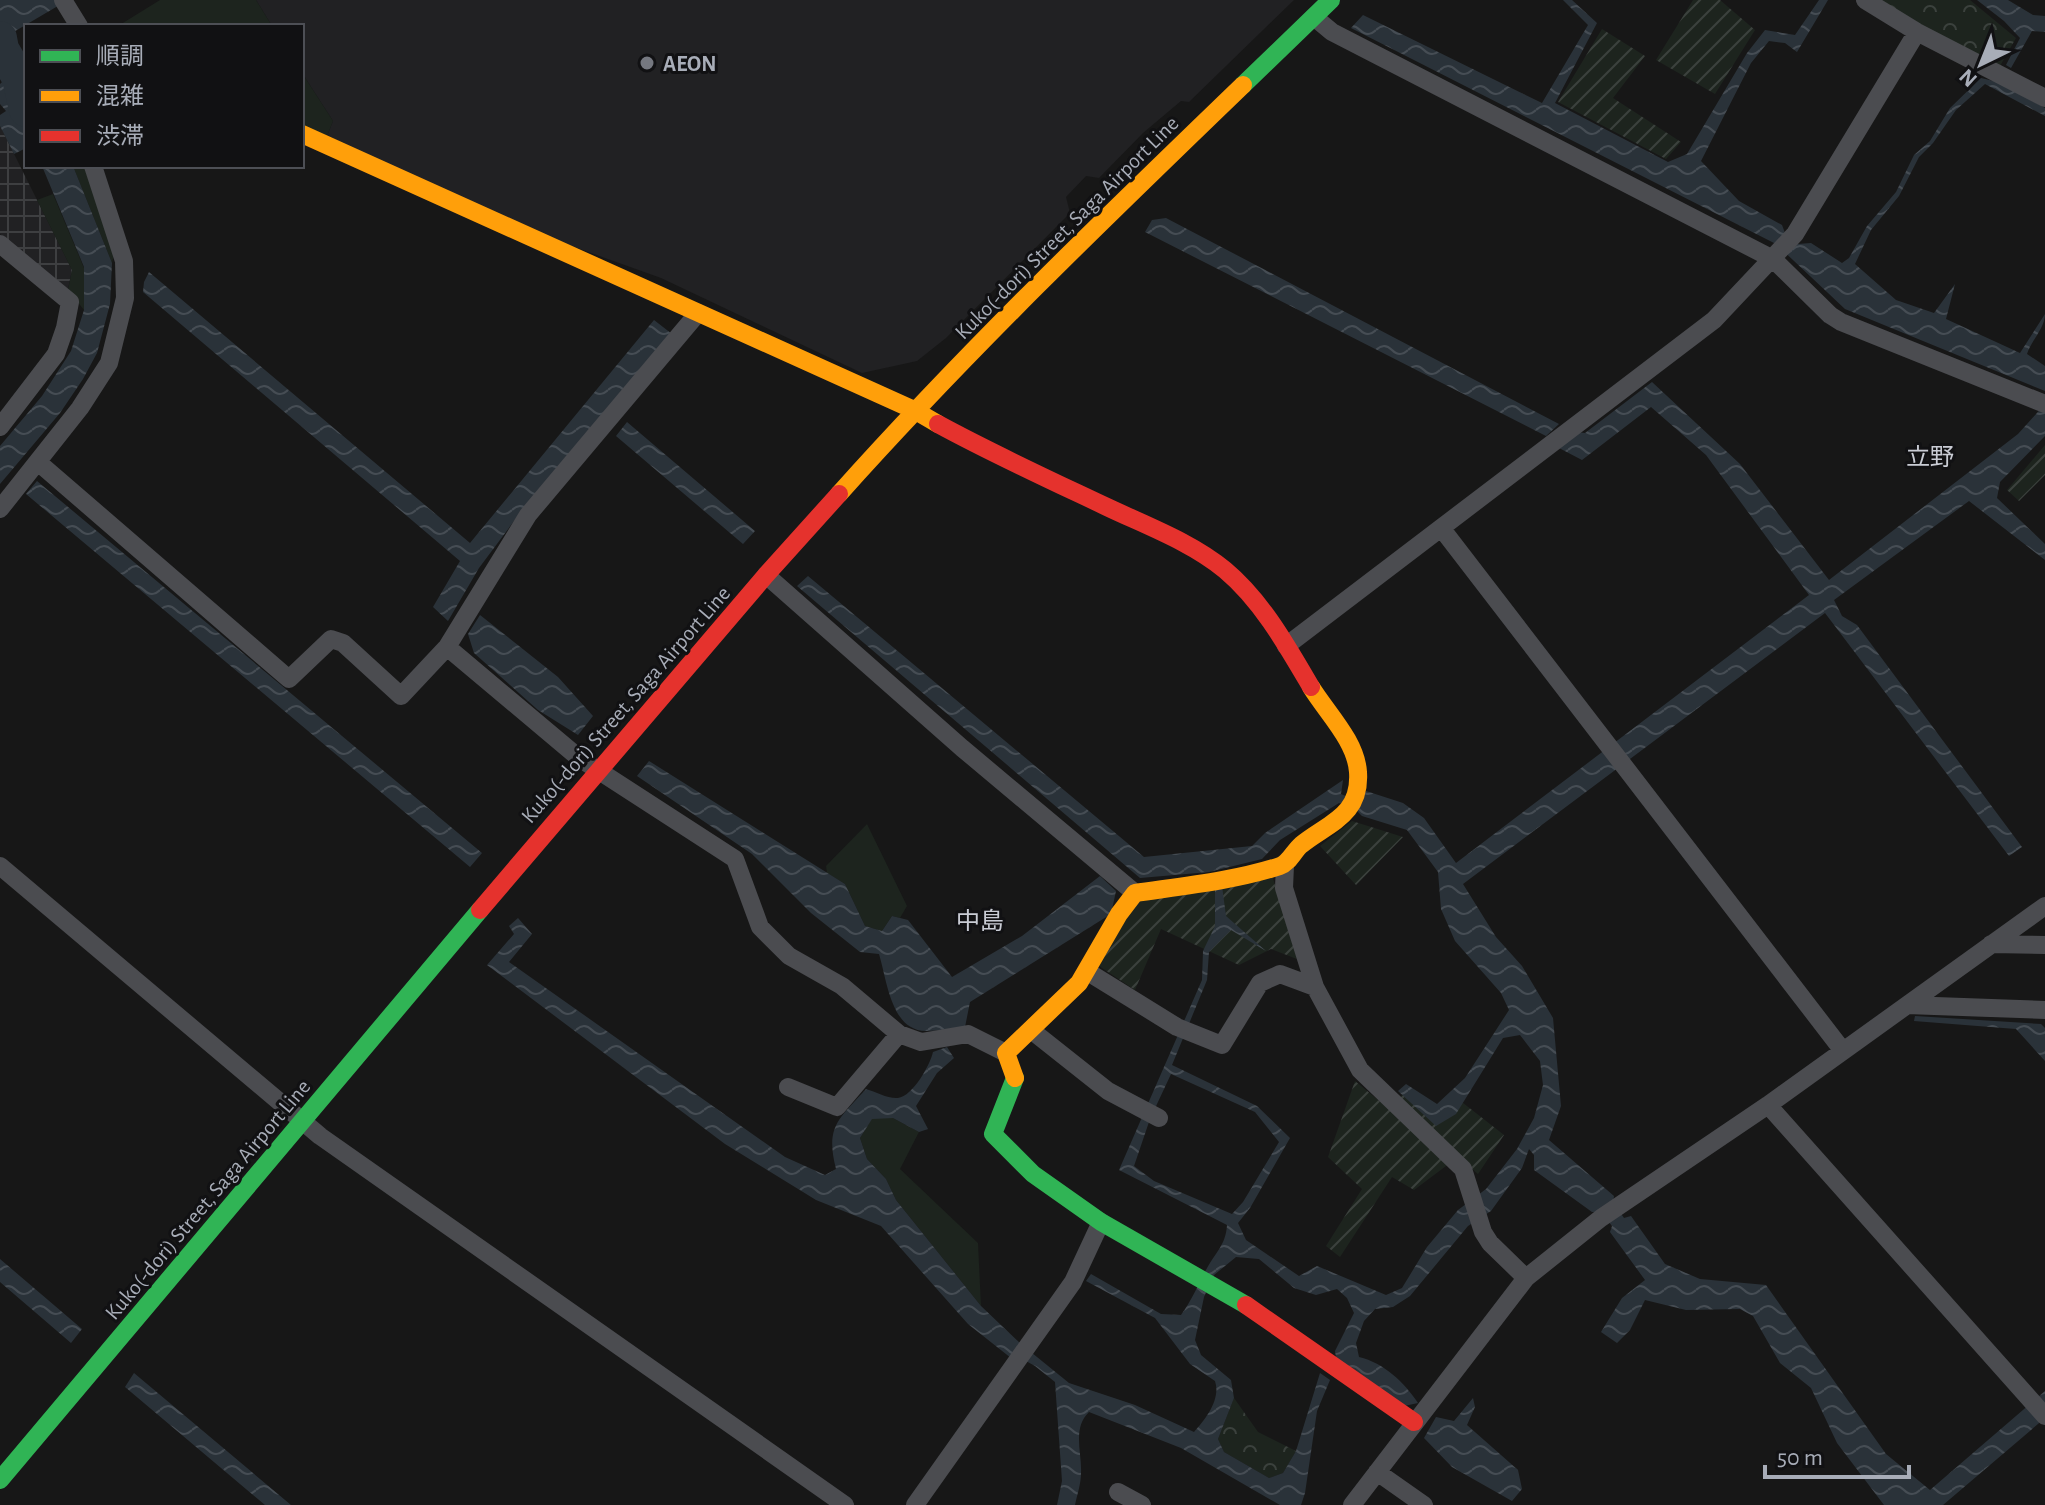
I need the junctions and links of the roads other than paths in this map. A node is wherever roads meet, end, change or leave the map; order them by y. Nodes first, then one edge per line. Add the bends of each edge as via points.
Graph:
1 (1331, 0) edge
2 (1865, 0) edge
3 (1314, 17) junction
4 (1917, 32) junction
5 (2045, 98) edge
6 (304, 135) edge
7 (94, 168) edge
8 (0, 244) edge
9 (1773, 259) junction
10 (698, 313) junction
11 (2044, 404) edge
12 (914, 410) junction
13 (0, 427) edge
14 (39, 463) junction
15 (0, 509) edge
16 (1442, 529) junction
17 (766, 575) junction
18 (1286, 646) junction
19 (447, 647) junction
20 (599, 769) junction
21 (1285, 865) junction
22 (0, 866) edge
23 (1135, 893) junction
24 (2045, 906) edge
25 (1991, 944) junction
26 (2045, 945) edge
27 (1088, 972) junction
28 (1315, 987) junction
29 (1907, 1005) junction
30 (2045, 1010) edge
31 (1031, 1030) junction
32 (899, 1034) junction
33 (1843, 1051) junction
34 (1006, 1053) junction
35 (788, 1087) dead end
36 (1768, 1105) junction
37 (1159, 1118) dead end
38 (304, 1122) junction
39 (1101, 1222) junction
40 (1526, 1278) junction
41 (2045, 1416) edge
42 (1414, 1422) junction
43 (1377, 1472) junction
44 (0, 1480) edge
45 (1118, 1492) dead end
46 (845, 1505) edge
47 (915, 1505) edge
48 (1142, 1505) edge
49 (1352, 1505) edge
50 (1424, 1505) edge

1 - 3 street, Kuko(-dori) Street, Saga Airport Line
2 - 4 street
3 - 9 street via 1332,32
3 - 12 street, Kuko(-dori) Street, Saga Airport Line
4 - 5 street
4 - 9 street via 1795,234
6 - 10 street
7 - 14 street via 124,261 125,298 109,363
8 - 13 street via 70,302 56,354
9 - 11 street via 1841,322
9 - 16 street via 1714,320
10 - 12 street
10 - 19 street via 528,515
12 - 17 street, Kuko(-dori) Street, Saga Airport Line
12 - 18 street via 985,451 1186,544 1236,580
14 - 15 street
14 - 19 street via 289,679 331,639 343,643 401,696
16 - 18 street
16 - 33 street
17 - 20 street, Kuko(-dori) Street, Saga Airport Line
17 - 23 street
18 - 21 street via 1354,755 1358,781 1337,825 1292,850
19 - 20 street
20 - 32 street via 735,859 760,927 789,956 842,986
20 - 38 street, Kuko(-dori) Street, Saga Airport Line
21 - 23 street
21 - 28 street via 1284,888
22 - 38 street
23 - 27 street
24 - 25 street
25 - 26 street
25 - 29 street
27 - 28 street via 1184,1030 1222,1045 1260,983 1280,974
27 - 31 street
28 - 40 street via 1360,1070 1463,1169 1483,1232
29 - 30 street
29 - 33 street
31 - 34 street
31 - 37 street via 1108,1091
32 - 34 street via 921,1042 968,1034
32 - 35 street via 837,1107
33 - 36 street
34 - 39 street via 1016,1075 993,1134 1033,1174
36 - 40 street via 1620,1204
36 - 41 street
38 - 44 street, Kuko(-dori) Street, Saga Airport Line
38 - 46 street
39 - 42 street via 1252,1309
39 - 47 street via 1073,1282
40 - 42 street
42 - 43 street
43 - 49 street
43 - 50 street
45 - 48 street

